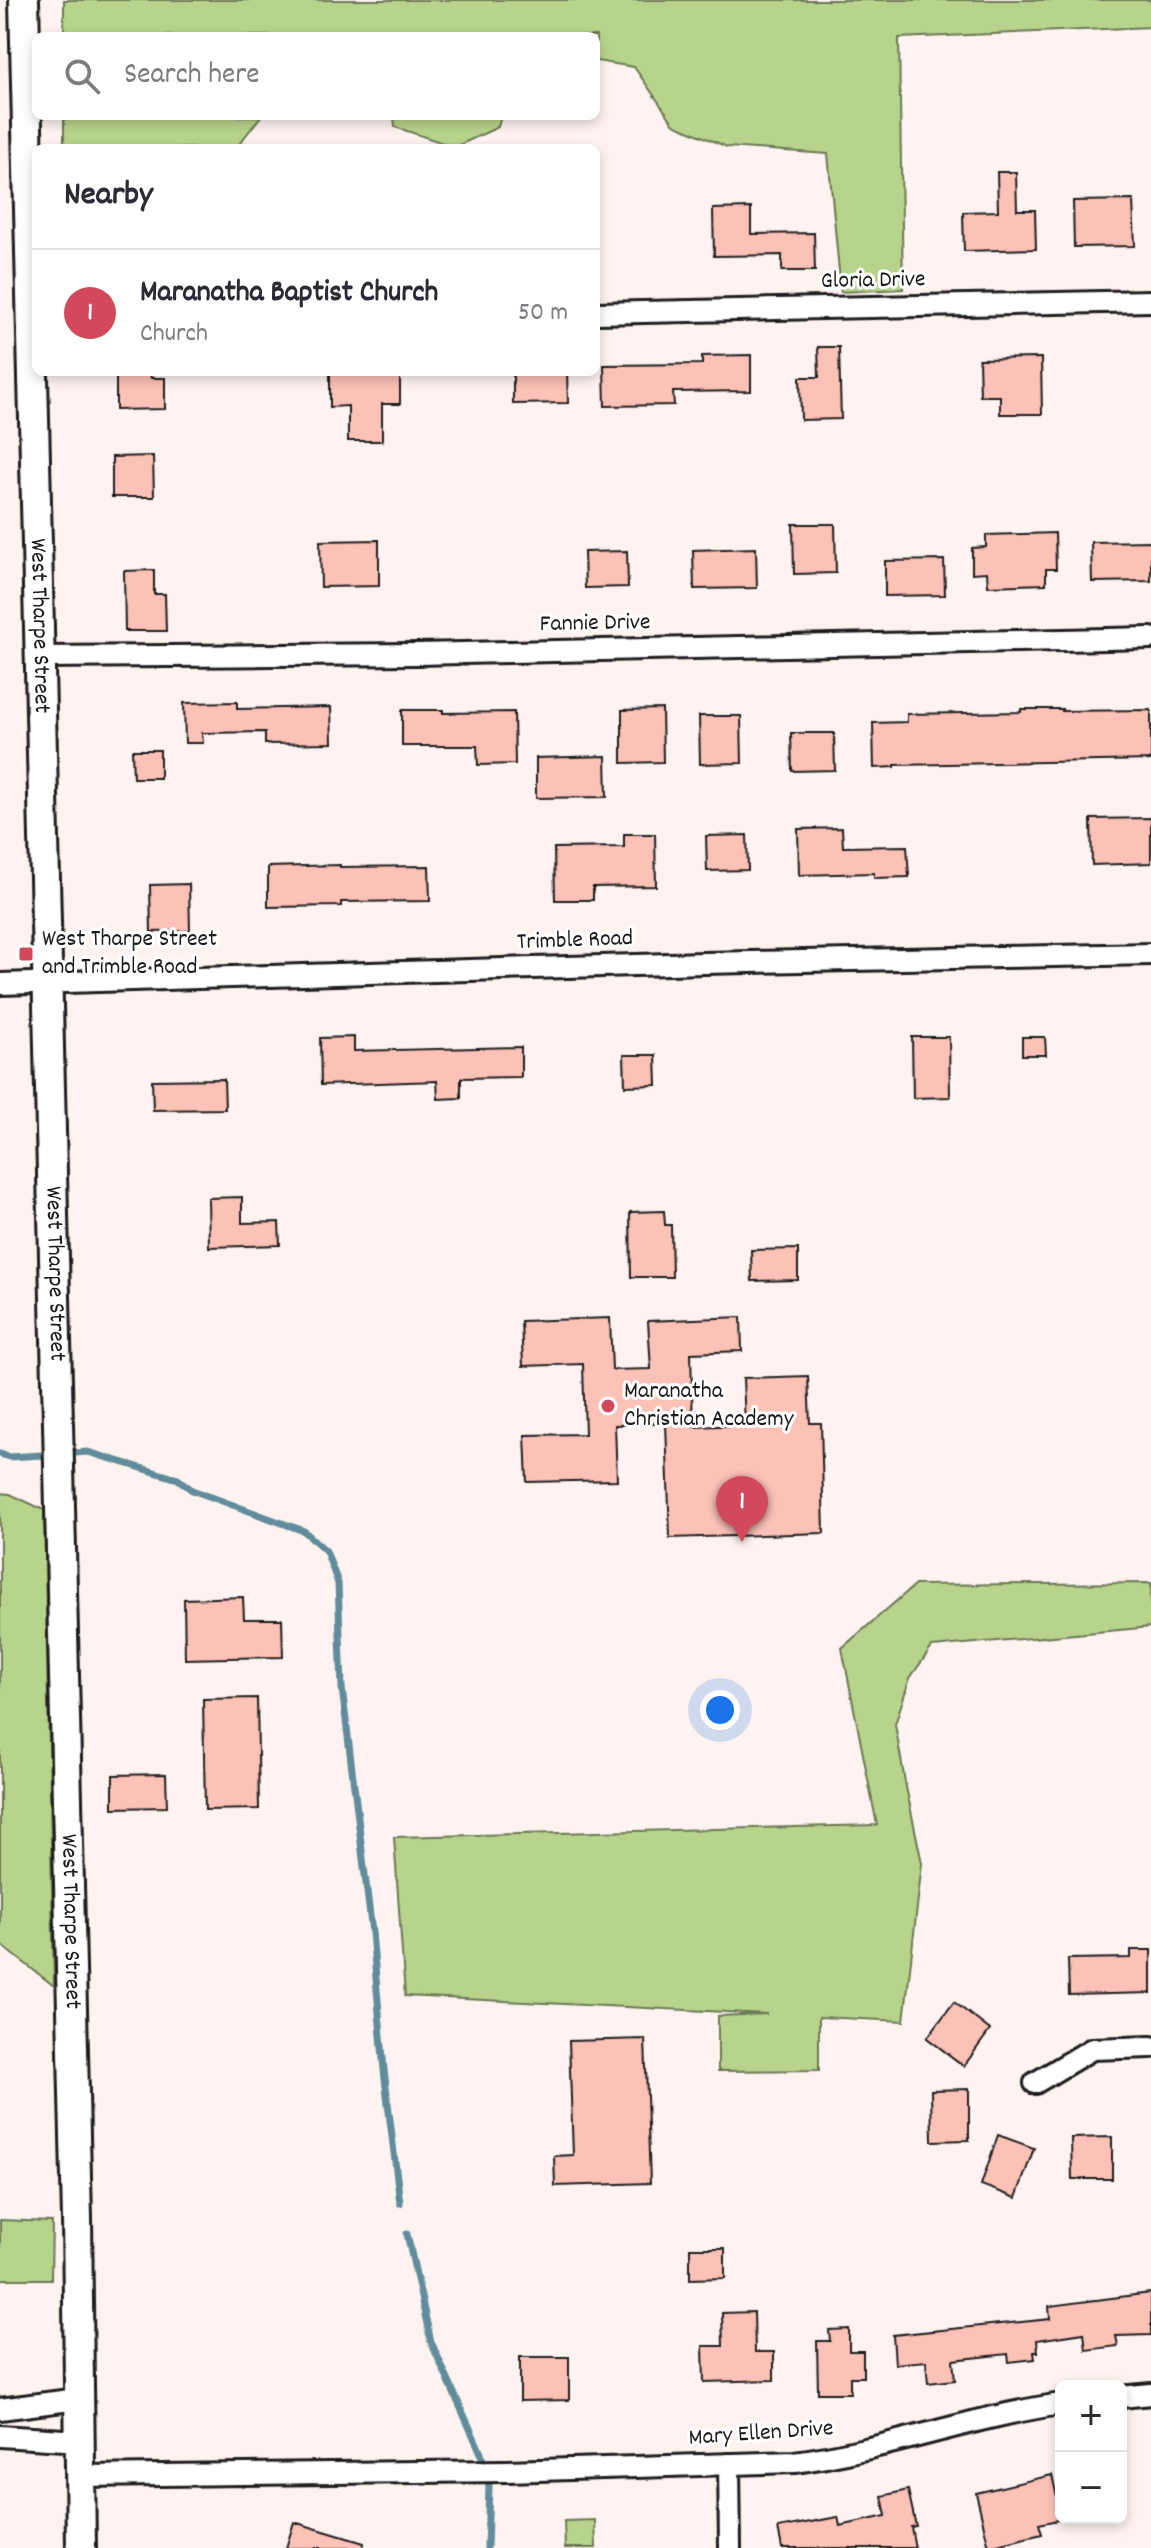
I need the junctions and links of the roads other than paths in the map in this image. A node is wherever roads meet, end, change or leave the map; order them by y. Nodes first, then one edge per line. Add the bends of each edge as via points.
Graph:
1 (24, 0) edge
2 (32, 254) edge
3 (1151, 301) edge
4 (600, 313) edge
5 (35, 376) edge
6 (1151, 638) edge
7 (40, 657) junction
8 (1151, 954) edge
9 (46, 982) junction
10 (0, 984) edge
11 (1151, 2047) edge
12 (1035, 2083) dead end
13 (1151, 2394) edge
14 (1127, 2396) edge
15 (78, 2399) junction
16 (1055, 2405) edge
17 (0, 2409) edge
18 (0, 2436) edge
19 (80, 2441) junction
20 (729, 2464) junction
21 (81, 2476) junction
22 (81, 2548) edge
23 (730, 2548) edge

1 - 2 main road, West Tharpe Street
3 - 4 street, Gloria Drive
5 - 7 main road, West Tharpe Street
6 - 7 street, Fannie Drive
7 - 9 main road, West Tharpe Street
8 - 9 street, Trimble Road
9 - 10 street, Trimble Road
9 - 15 main road, West Tharpe Street
11 - 12 street via 1092,2049
13 - 14 street
15 - 17 street
15 - 19 main road, West Tharpe Street
16 - 20 street, Mary Ellen Drive via 834,2457
18 - 19 street
19 - 21 main road, West Tharpe Street
20 - 21 street, Mary Ellen Drive
20 - 23 street
21 - 22 main road, West Tharpe Street

